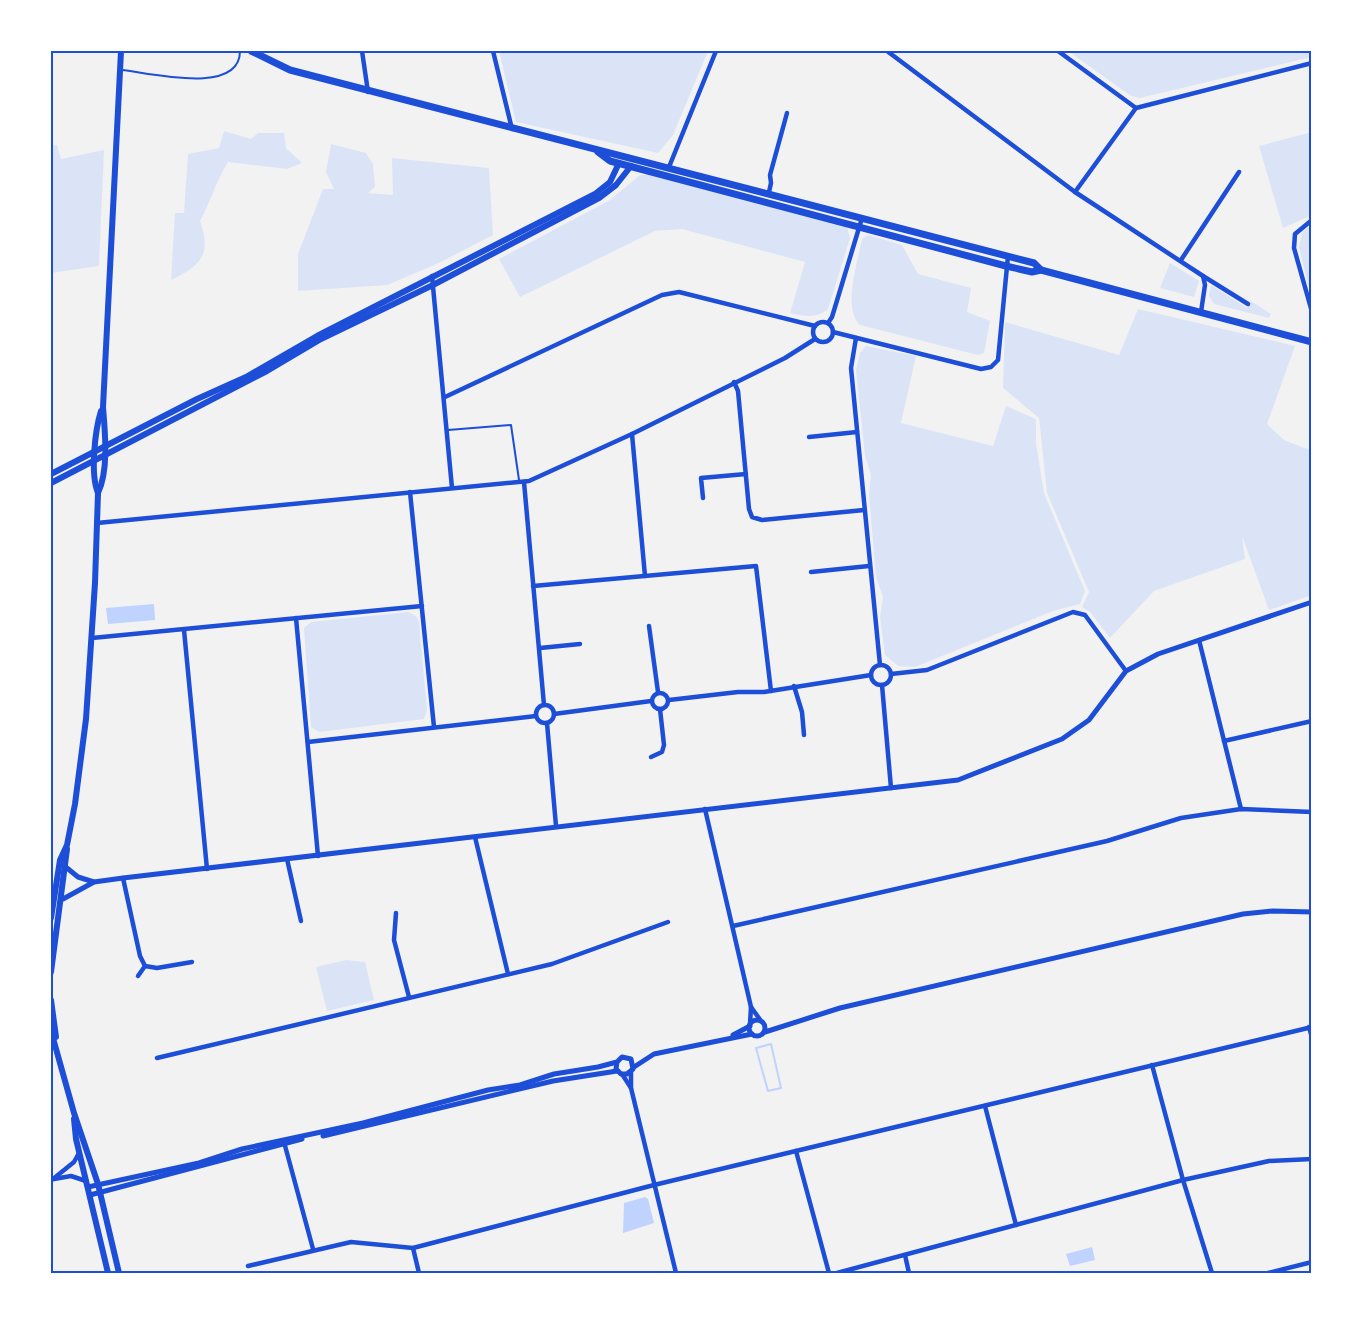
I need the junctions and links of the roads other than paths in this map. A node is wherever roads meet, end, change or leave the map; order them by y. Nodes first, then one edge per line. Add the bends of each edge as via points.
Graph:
1 (121, 51) edge
2 (240, 51) edge
3 (251, 51) edge
4 (362, 51) edge
5 (493, 51) edge
6 (716, 51) edge
7 (887, 51) edge
8 (1058, 51) edge
9 (1312, 63) edge
10 (120, 70) junction
11 (368, 92) junction
12 (1136, 108) junction
13 (787, 113) dead end
14 (512, 129) junction
15 (597, 152) junction
16 (619, 163) junction
17 (630, 166) junction
18 (669, 167) junction
19 (1239, 172) dead end
20 (769, 192) junction
21 (1075, 192) junction
22 (862, 218) junction
23 (1312, 220) edge
24 (859, 226) junction
25 (1008, 256) junction
26 (1181, 261) junction
27 (1006, 266) junction
28 (1041, 270) junction
29 (432, 276) junction
30 (1203, 276) junction
31 (433, 285) junction
32 (1248, 304) dead end
33 (1201, 312) junction
34 (1312, 312) edge
35 (828, 323) junction
36 (814, 326) junction
37 (833, 332) junction
38 (856, 338) junction
39 (815, 339) junction
40 (1312, 342) edge
41 (734, 382) junction
42 (445, 397) junction
43 (103, 407) junction
44 (448, 430) junction
45 (857, 432) junction
46 (632, 434) junction
47 (809, 437) dead end
48 (104, 445) junction
49 (96, 449) junction
50 (103, 456) junction
51 (95, 461) junction
52 (51, 474) edge
53 (746, 474) junction
54 (522, 482) junction
55 (51, 483) edge
56 (452, 488) junction
57 (410, 492) junction
58 (98, 493) junction
59 (703, 498) dead end
60 (864, 510) junction
61 (97, 523) junction
62 (869, 566) junction
63 (811, 572) dead end
64 (645, 576) junction
65 (533, 586) junction
66 (1312, 602) edge
67 (422, 606) junction
68 (296, 618) junction
69 (649, 626) dead end
70 (184, 630) junction
71 (92, 638) junction
72 (1199, 640) junction
73 (580, 644) dead end
74 (540, 648) junction
75 (880, 664) junction
76 (1126, 671) junction
77 (891, 674) junction
78 (871, 675) junction
79 (882, 685) junction
80 (794, 686) junction
81 (771, 691) junction
82 (658, 692) junction
83 (669, 700) junction
84 (651, 701) junction
85 (544, 705) junction
86 (660, 709) junction
87 (554, 714) junction
88 (536, 716) junction
89 (1312, 721) edge
90 (547, 723) junction
91 (434, 727) junction
92 (804, 735) dead end
93 (1224, 741) junction
94 (308, 742) junction
95 (651, 757) dead end
96 (891, 788) junction
97 (705, 809) junction
98 (1241, 809) junction
99 (1312, 812) edge
100 (556, 826) junction
101 (475, 837) junction
102 (67, 845) junction
103 (318, 856) junction
104 (287, 859) junction
105 (67, 868) junction
106 (207, 869) junction
107 (58, 876) junction
108 (123, 878) junction
109 (51, 880) edge
110 (94, 882) junction
111 (52, 897) edge
112 (63, 898) junction
113 (1312, 912) edge
114 (396, 913) dead end
115 (51, 918) edge
116 (301, 921) dead end
117 (668, 922) dead end
118 (733, 926) junction
119 (192, 962) dead end
120 (145, 966) junction
121 (51, 972) edge
122 (508, 974) junction
123 (138, 976) dead end
124 (409, 997) junction
125 (51, 1000) edge
126 (751, 1007) junction
127 (762, 1022) junction
128 (785, 1024) junction
129 (750, 1025) junction
130 (1311, 1027) edge
131 (51, 1031) edge
132 (765, 1032) junction
133 (752, 1034) junction
134 (729, 1037) junction
135 (1312, 1038) edge
136 (58, 1050) junction
137 (649, 1056) junction
138 (157, 1058) dead end
139 (631, 1059) junction
140 (616, 1062) junction
141 (1152, 1065) junction
142 (632, 1070) junction
143 (620, 1073) junction
144 (631, 1088) junction
145 (985, 1106) junction
146 (74, 1113) junction
147 (284, 1142) junction
148 (796, 1151) junction
149 (79, 1153) junction
150 (1312, 1159) edge
151 (52, 1179) edge
152 (1183, 1180) junction
153 (87, 1184) junction
154 (98, 1184) junction
155 (654, 1185) junction
156 (100, 1193) junction
157 (90, 1195) junction
158 (1016, 1225) junction
159 (413, 1248) junction
160 (313, 1249) junction
161 (905, 1255) junction
162 (1312, 1262) edge
163 (248, 1266) dead end
164 (108, 1273) edge
165 (119, 1273) edge
166 (419, 1273) edge
167 (676, 1273) edge
168 (829, 1273) edge
169 (837, 1273) edge
170 (909, 1273) edge
171 (1212, 1273) edge
172 (1268, 1273) edge

1 - 10 main road
2 - 10 lane via 236,68 224,76
3 - 11 main road via 290,70
4 - 11 street
5 - 14 street
6 - 18 street
7 - 21 street
8 - 12 street
9 - 12 street
10 - 43 main road
11 - 14 main road
12 - 21 street
13 - 20 street
14 - 15 main road
15 - 16 main road
15 - 18 main road via 614,152
16 - 17 main road
16 - 29 main road via 610,182 595,194
17 - 24 main road
17 - 31 main road via 616,185 599,198
18 - 20 main road
19 - 26 street
20 - 22 main road
21 - 26 street
22 - 24 street
22 - 25 main road
23 - 34 street via 1295,234 1294,248
24 - 27 main road
24 - 35 street
25 - 27 street
25 - 28 main road via 1034,263
26 - 30 street
27 - 28 main road via 1032,272
27 - 38 street via 998,360 991,367 981,369
28 - 33 main road
29 - 31 street
29 - 48 main road via 246,377
30 - 32 street
30 - 33 street
31 - 42 street
31 - 50 main road via 321,339
33 - 40 main road
35 - 36 street
35 - 37 street
36 - 39 street
36 - 42 street via 680,292 662,295
37 - 38 street
37 - 39 street via 828,340
38 - 45 street via 851,368
39 - 41 street
41 - 46 street
41 - 53 street
42 - 44 street
43 - 48 main road
43 - 49 main road
44 - 54 lane via 512,425
44 - 56 street
45 - 47 street
45 - 60 street
46 - 54 street
46 - 64 street
48 - 49 main road
48 - 50 main road
49 - 51 main road
49 - 52 main road
50 - 51 main road
50 - 58 main road
51 - 55 main road
51 - 58 main road via 94,485
53 - 59 street via 701,478
53 - 60 street via 752,517 762,520
54 - 56 street
54 - 65 street
56 - 57 street
57 - 61 street
57 - 67 street
58 - 61 main road
60 - 62 street
61 - 71 main road
62 - 63 street
62 - 75 street
64 - 65 street
64 - 81 street via 756,566
65 - 74 street
66 - 72 street
67 - 68 street
67 - 91 street
68 - 70 street
68 - 94 street
69 - 82 street
70 - 71 street
70 - 106 street
71 - 102 main road via 86,719
72 - 76 street via 1158,654
72 - 93 street
73 - 74 street
74 - 85 street
75 - 77 street via 886,665
75 - 78 street
76 - 77 street via 1085,615 1073,612 927,670
76 - 96 street via 1089,720 1062,738 958,780
77 - 79 street
78 - 79 street via 873,681
78 - 80 street
79 - 96 street
80 - 81 street
80 - 92 street
81 - 83 street
82 - 83 street
82 - 84 street
83 - 86 street
84 - 86 street
84 - 87 street
85 - 87 street via 551,707
85 - 88 street
86 - 95 street via 664,746 662,752
87 - 90 street
88 - 90 street
88 - 91 street
89 - 93 street
90 - 100 street
91 - 94 street
93 - 98 street
94 - 103 street
96 - 97 street
97 - 100 street
97 - 118 street
98 - 99 street
98 - 118 street via 1181,818 1073,849
100 - 101 street
101 - 103 street
101 - 122 street
102 - 105 main road
102 - 107 main road
103 - 104 street
104 - 106 street
104 - 116 street
105 - 110 street
105 - 112 main road
106 - 108 street
107 - 109 street
107 - 111 main road
108 - 110 street
108 - 120 street
110 - 112 street
111 - 115 main road
112 - 121 main road
113 - 128 street via 1243,914
114 - 124 street via 394,940
117 - 122 street via 587,953
118 - 126 street
119 - 120 street via 157,968
120 - 123 street
122 - 124 street
124 - 138 street
125 - 136 main road
126 - 127 street
126 - 129 street
127 - 128 street
127 - 129 street via 756,1020
127 - 132 street
128 - 132 street
129 - 133 street
129 - 134 street
130 - 135 street
130 - 141 street
131 - 136 main road
132 - 133 street via 759,1036
133 - 134 street
134 - 137 street
136 - 146 main road
137 - 139 street
137 - 142 street
139 - 140 street via 622,1057
139 - 142 street
140 - 143 street
140 - 147 street
141 - 145 street
141 - 152 street
142 - 143 street
142 - 144 street
143 - 144 street
143 - 147 street via 553,1081
144 - 155 street
145 - 148 street
145 - 158 street
146 - 149 main road
146 - 154 main road
147 - 154 street
147 - 156 street
147 - 160 street
148 - 155 street
148 - 168 street
149 - 151 street via 74,1162
149 - 153 main road
150 - 152 street via 1269,1161
151 - 153 street via 71,1176
152 - 158 street
152 - 171 street
153 - 154 street
153 - 157 main road
154 - 156 main road
155 - 159 street
155 - 167 street
156 - 157 street
156 - 165 main road
157 - 164 main road
158 - 161 street
159 - 160 street via 358,1241
159 - 166 street
160 - 163 street
161 - 169 street
161 - 170 street
162 - 172 street

